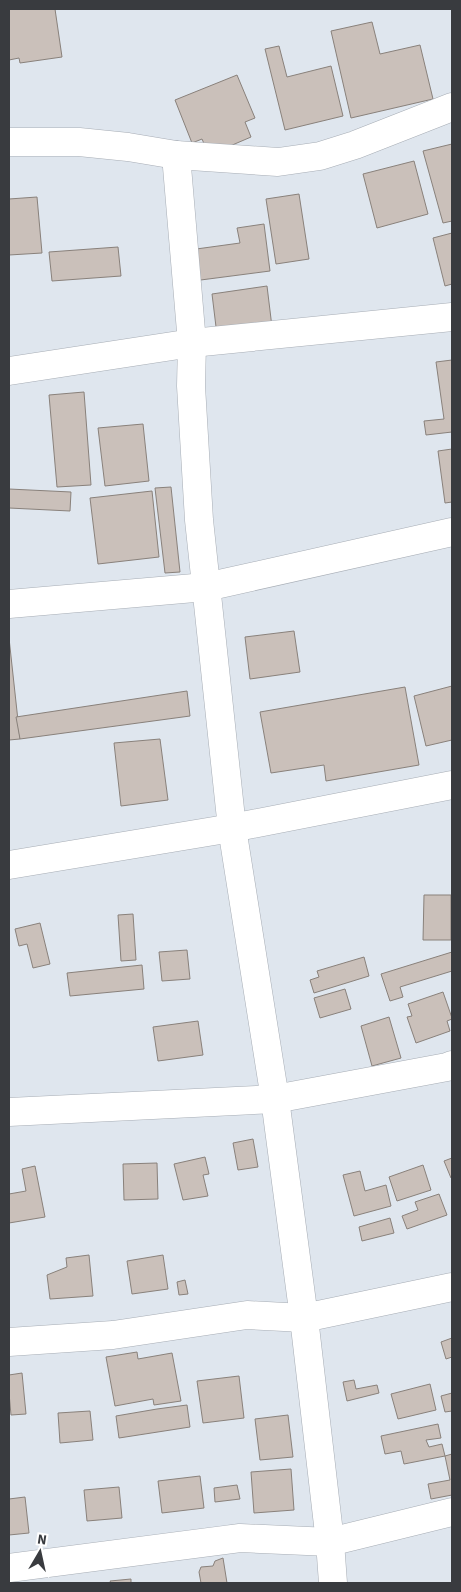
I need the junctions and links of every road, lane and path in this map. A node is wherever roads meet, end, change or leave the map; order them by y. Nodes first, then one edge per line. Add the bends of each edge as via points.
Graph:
1 (452, 107) edge
2 (9, 142) edge
3 (176, 155) junction
4 (452, 317) edge
5 (192, 343) junction
6 (9, 371) edge
7 (452, 532) edge
8 (206, 587) junction
9 (9, 604) edge
10 (452, 785) edge
11 (232, 828) junction
12 (9, 865) edge
13 (452, 1065) edge
14 (275, 1099) junction
15 (9, 1112) edge
16 (452, 1287) edge
17 (304, 1318) junction
18 (9, 1342) edge
19 (452, 1512) edge
20 (330, 1542) junction
21 (9, 1568) edge
22 (333, 1583) edge

1 - 3 street via 320,156 278,162
2 - 3 street via 78,142
3 - 5 street
4 - 5 street
5 - 6 street
5 - 8 street via 191,386
7 - 8 street
8 - 9 street
8 - 11 street
10 - 11 street
11 - 12 street
11 - 14 street
13 - 14 street
14 - 15 street
14 - 17 street
16 - 17 street
17 - 18 street via 247,1314 113,1335
17 - 20 street
19 - 20 street
20 - 21 street via 240,1538
20 - 22 street

